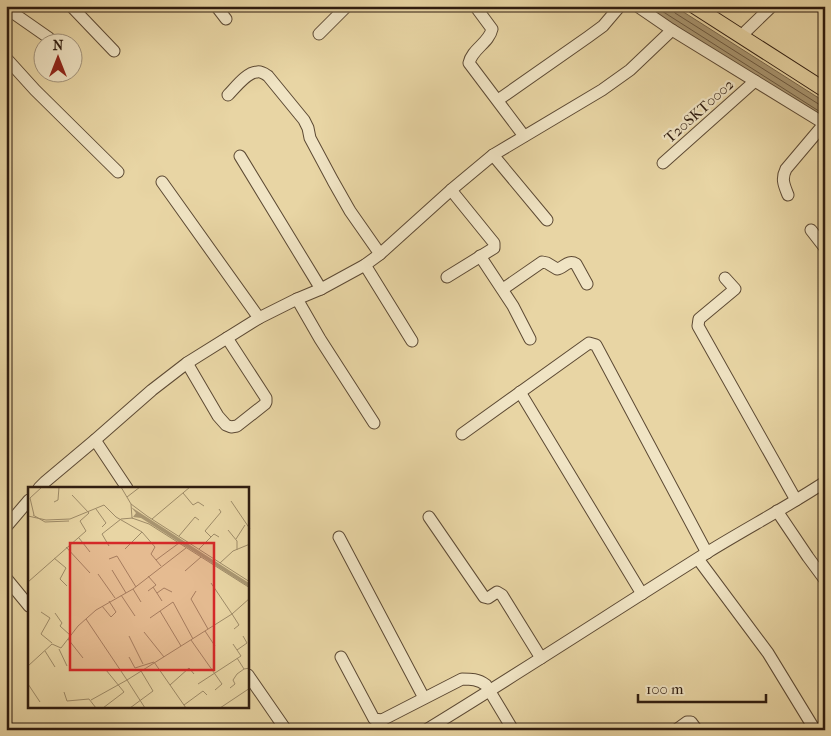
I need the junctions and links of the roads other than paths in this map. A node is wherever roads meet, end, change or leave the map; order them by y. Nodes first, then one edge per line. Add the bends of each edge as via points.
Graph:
1 (71, 6) edge
2 (216, 6) edge
3 (347, 6) edge
4 (474, 6) edge
5 (620, 6) edge
6 (637, 6) edge
7 (694, 6) edge
8 (772, 6) edge
9 (6, 8) edge
10 (226, 19) dead end
11 (672, 30) junction
12 (40, 32) edge
13 (319, 34) dead end
14 (741, 36) junction
15 (114, 51) dead end
16 (6, 58) edge
17 (755, 81) junction
18 (825, 90) edge
19 (228, 95) dead end
20 (498, 100) junction
21 (825, 124) edge
22 (524, 136) junction
23 (493, 155) junction
24 (240, 156) dead end
25 (663, 163) dead end
26 (118, 172) dead end
27 (162, 182) dead end
28 (451, 190) junction
29 (788, 195) dead end
30 (547, 220) dead end
31 (811, 230) dead end
32 (825, 248) edge
33 (380, 254) junction
34 (480, 256) junction
35 (365, 265) junction
36 (447, 277) dead end
37 (725, 278) dead end
38 (587, 284) dead end
39 (321, 289) junction
40 (502, 289) junction
41 (297, 299) junction
42 (259, 318) junction
43 (227, 338) junction
44 (530, 339) dead end
45 (412, 341) dead end
46 (187, 363) junction
47 (520, 392) junction
48 (374, 423) dead end
49 (462, 434) dead end
50 (95, 440) junction
51 (825, 482) edge
52 (40, 487) edge
53 (126, 487) edge
54 (796, 500) junction
55 (28, 501) edge
56 (777, 511) junction
57 (429, 517) dead end
58 (6, 527) edge
59 (339, 537) dead end
60 (703, 556) junction
61 (6, 578) edge
62 (825, 580) edge
63 (642, 594) junction
64 (28, 605) edge
65 (341, 657) dead end
66 (541, 658) junction
67 (249, 676) edge
68 (489, 692) junction
69 (424, 698) junction
70 (286, 730) edge
71 (426, 730) edge
72 (513, 730) edge
73 (676, 730) edge
74 (697, 730) edge
75 (816, 730) edge

1 - 15 street
2 - 10 street
3 - 13 street
4 - 20 street via 492,29 469,62
5 - 20 street via 603,26
6 - 11 street
7 - 14 main road
8 - 14 street
9 - 12 street
11 - 17 street
11 - 22 street via 630,70
14 - 18 main road
16 - 26 street
17 - 21 street
17 - 25 street, T20SKT0002
19 - 33 street via 250,73 257,71 268,76 304,120 310,138 350,211
20 - 22 street
21 - 29 street via 786,169 783,181
22 - 23 street
23 - 28 street
23 - 30 street
24 - 39 street
27 - 42 street
28 - 33 street
28 - 34 street via 494,241 494,248
31 - 32 street
33 - 35 street
34 - 36 street
34 - 40 street
35 - 39 street
35 - 45 street
37 - 54 street via 735,289 699,319 698,326
38 - 40 street via 574,262 557,269 545,262
39 - 41 street
40 - 44 street
41 - 42 street
41 - 48 street
42 - 43 street
43 - 46 street
43 - 46 street via 266,398 265,404 236,426 226,425 218,416
46 - 50 street
47 - 49 street
47 - 60 street via 589,343 596,345
47 - 63 street
50 - 52 street
50 - 53 street
51 - 54 street
54 - 56 street
55 - 58 street
56 - 60 street
56 - 62 street
57 - 66 street via 484,597 497,592 502,595
59 - 69 street
60 - 63 street
60 - 75 street
61 - 64 street
63 - 66 street
65 - 69 street via 374,719 382,720
66 - 68 street
67 - 70 street
68 - 69 street via 482,682 462,679
68 - 71 street
68 - 72 street
73 - 74 street via 687,722

